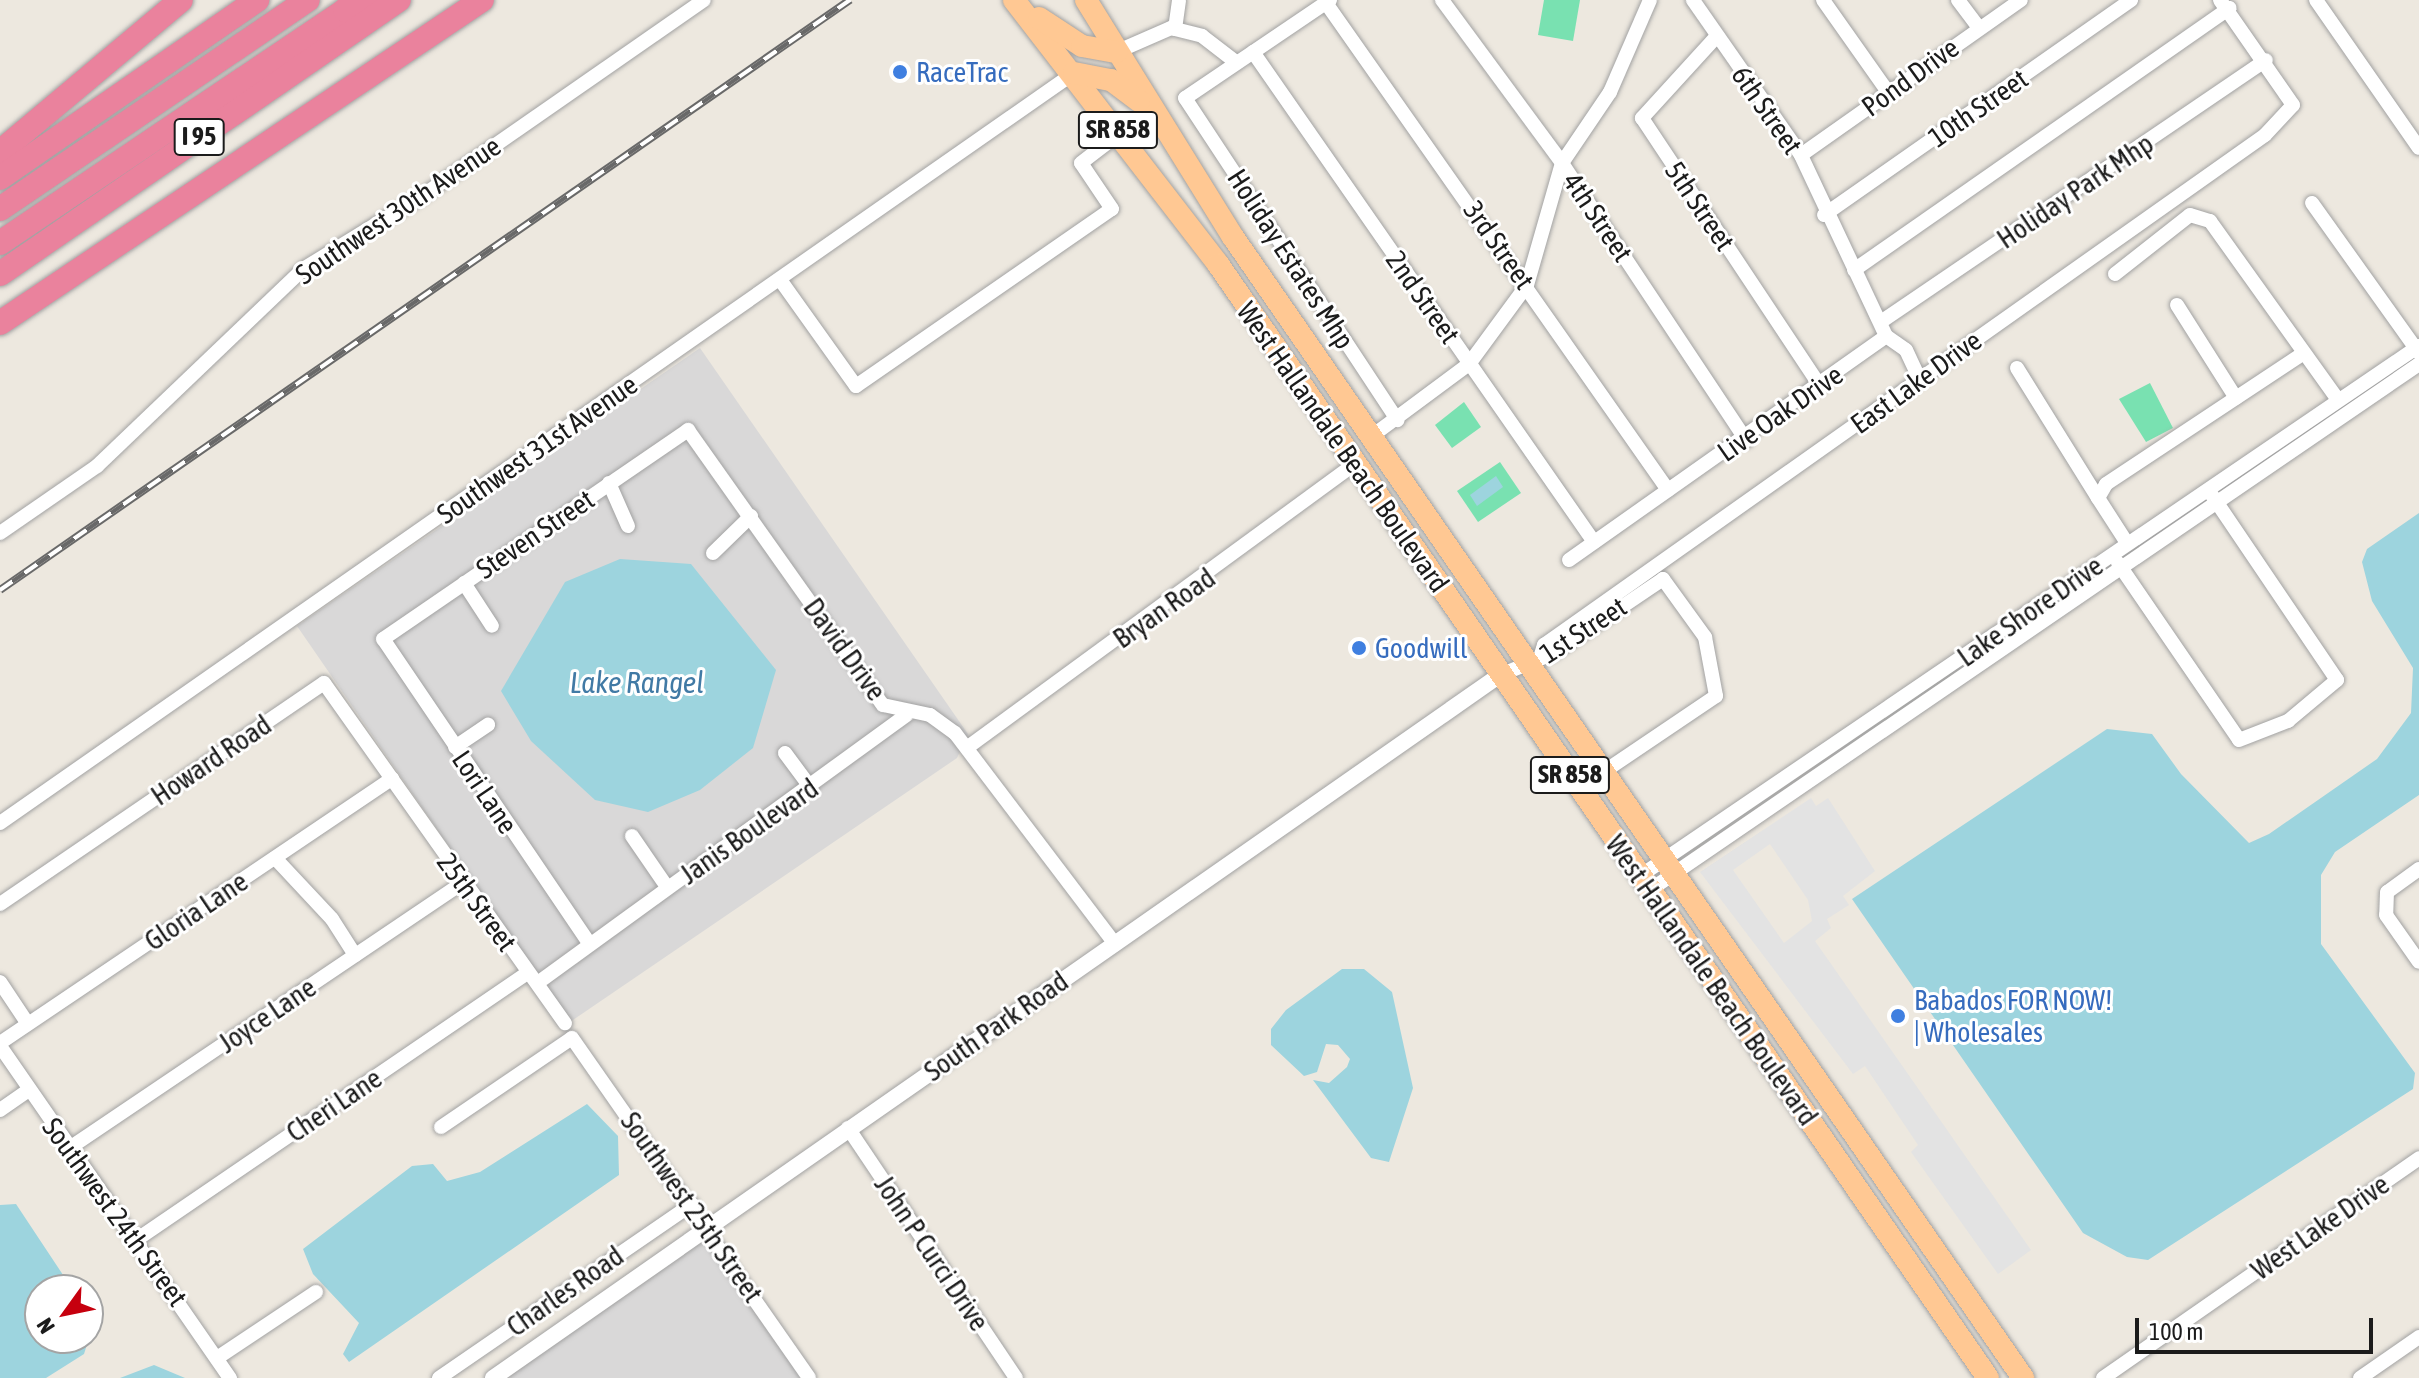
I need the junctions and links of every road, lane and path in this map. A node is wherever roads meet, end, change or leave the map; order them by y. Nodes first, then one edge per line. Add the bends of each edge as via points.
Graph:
1 (181, 0) edge
2 (257, 0) edge
3 (292, 0) edge
4 (308, 0) edge
5 (344, 0) edge
6 (379, 0) edge
7 (399, 0) edge
8 (482, 0) edge
9 (704, 0) edge
10 (1015, 0) edge
11 (1086, 0) edge
12 (1179, 0) edge
13 (1442, 0) edge
14 (1650, 0) edge
15 (1693, 0) edge
16 (1823, 0) edge
17 (1958, 0) edge
18 (2021, 0) edge
19 (2131, 0) edge
20 (2316, 0) edge
21 (1328, 1) edge
22 (2225, 4) edge
23 (1979, 28) junction
24 (1175, 29) junction
25 (1716, 37) junction
26 (1116, 52) junction
27 (1253, 52) junction
28 (2266, 60) junction
29 (1237, 63) junction
30 (1074, 73) junction
31 (1888, 92) junction
32 (1160, 121) junction
33 (110, 133) junction
34 (1120, 133) junction
35 (2419, 148) edge
36 (0, 152) edge
37 (1801, 155) junction
38 (1562, 163) junction
39 (0, 178) edge
40 (2312, 203) dead end
41 (0, 209) edge
42 (1826, 221) junction
43 (8, 238) edge
44 (1854, 270) junction
45 (0, 274) edge
46 (2115, 274) dead end
47 (781, 281) junction
48 (1527, 285) junction
49 (2177, 305) dead end
50 (1882, 321) junction
51 (0, 323) edge
52 (1886, 336) junction
53 (2418, 349) edge
54 (2304, 353) junction
55 (1469, 364) junction
56 (2419, 364) edge
57 (2017, 368) dead end
58 (1920, 380) junction
59 (1820, 386) junction
60 (1307, 396) junction
61 (2343, 396) junction
62 (2236, 398) junction
63 (2357, 407) junction
64 (1397, 420) junction
65 (688, 430) joint
66 (2286, 434) junction
67 (1372, 436) junction
68 (1746, 440) junction
69 (2296, 448) junction
70 (1355, 464) junction
71 (609, 483) junction
72 (2207, 488) junction
73 (1668, 490) junction
74 (2098, 498) junction
75 (2217, 502) junction
76 (751, 516) junction
77 (628, 526) dead end
78 (0, 533) edge
79 (1594, 542) junction
80 (2127, 543) junction
81 (713, 553) dead end
82 (2112, 554) junction
83 (1569, 560) dead end
84 (2121, 569) junction
85 (464, 583) junction
86 (492, 626) dead end
87 (383, 639) joint
88 (1536, 660) junction
89 (1500, 675) junction
90 (906, 715) junction
91 (488, 725) dead end
92 (455, 747) junction
93 (968, 747) junction
94 (785, 753) dead end
95 (1605, 771) junction
96 (392, 779) junction
97 (811, 788) junction
98 (1765, 791) junction
99 (1775, 805) junction
100 (0, 823) edge
101 (632, 836) dead end
102 (275, 858) junction
103 (1672, 864) junction
104 (2419, 869) edge
105 (462, 883) junction
106 (1645, 883) junction
107 (667, 887) junction
108 (0, 904) edge
109 (589, 943) junction
110 (1115, 944) junction
111 (355, 955) junction
112 (2419, 962) edge
113 (528, 973) junction
114 (543, 979) dead end
115 (0, 982) edge
116 (1723, 994) junction
117 (565, 1023) dead end
118 (28, 1024) junction
119 (0, 1045) edge
120 (26, 1092) junction
121 (0, 1110) edge
122 (441, 1127) dead end
123 (848, 1128) junction
124 (1853, 1130) junction
125 (71, 1147) junction
126 (1833, 1153) junction
127 (2419, 1158) edge
128 (692, 1204) junction
129 (708, 1228) junction
130 (139, 1238) junction
131 (1960, 1285) junction
132 (316, 1292) dead end
133 (2419, 1337) edge
134 (217, 1358) junction
135 (230, 1378) edge
136 (439, 1378) edge
137 (493, 1378) edge
138 (809, 1378) edge
139 (1016, 1378) edge
140 (1988, 1378) edge
141 (2023, 1378) edge
142 (2103, 1378) edge
143 (2360, 1378) edge

1 - 36 highway
2 - 39 highway
3 - 33 highway
4 - 33 highway
5 - 43 highway
6 - 43 highway via 345,10
7 - 45 highway, I 95
8 - 51 highway
9 - 78 street, Southwest 30th Avenue via 422,196 303,269 107,457
10 - 26 main road via 1066,38
10 - 30 main road, West Hallandale Beach Boulevard / SR 858
11 - 26 main road, West Hallandale Beach Boulevard / SR 858
12 - 24 street
13 - 38 street, 4th Street
14 - 38 street via 1610,92
15 - 25 street, 6th Street
16 - 31 street
17 - 23 street
18 - 23 street, Pond Drive
19 - 42 street, 10th Street
20 - 35 street
21 - 27 street
21 - 48 street, 3rd Street
22 - 28 street
22 - 44 street
23 - 31 street, Pond Drive
24 - 26 street via 1152,32
24 - 29 street via 1202,36
25 - 37 street, 6th Street
25 - 59 street, 5th Street via 1642,118
26 - 32 main road, West Hallandale Beach Boulevard / SR 858
27 - 29 street
27 - 55 street, 2nd Street
28 - 50 street, Holiday Park Mhp
28 - 58 street, East Lake Drive via 2293,105 2265,135
29 - 64 street, Holiday Estates Mhp via 1185,98
30 - 32 main road via 1111,80
30 - 34 main road, West Hallandale Beach Boulevard / SR 858
30 - 47 street, Southwest 31st Avenue
31 - 37 street, Pond Drive
32 - 67 main road, West Hallandale Beach Boulevard / SR 858
33 - 41 highway
34 - 47 street via 1081,163 1112,209 856,386
34 - 60 main road, West Hallandale Beach Boulevard / SR 858
37 - 42 street, 6th Street
38 - 48 street
38 - 68 street, 4th Street
40 - 53 street
42 - 44 street
44 - 50 street
46 - 54 street via 2190,215 2210,221
47 - 100 street, Southwest 31st Avenue
48 - 55 street
48 - 73 street, 3rd Street
49 - 62 street
50 - 52 street
52 - 58 street via 1906,350
52 - 59 street, Live Oak Drive
53 - 61 street, Lake Shore Drive
54 - 61 street
54 - 62 street
55 - 64 street
55 - 79 street, 2nd Street
56 - 63 street, Lake Shore Drive
57 - 74 street
58 - 88 street, East Lake Drive via 1544,645
59 - 68 street, Live Oak Drive
60 - 67 main road via 1350,432
60 - 70 main road, West Hallandale Beach Boulevard / SR 858
61 - 63 street
61 - 66 street, Lake Shore Drive
62 - 74 street via 2106,484
63 - 69 street, Lake Shore Drive
64 - 67 street
65 - 71 street, Steven Street
65 - 76 street, David Drive
66 - 69 street
66 - 72 street, Lake Shore Drive
67 - 88 main road, West Hallandale Beach Boulevard / SR 858
68 - 73 street, Live Oak Drive
69 - 75 street, Lake Shore Drive
70 - 89 main road, West Hallandale Beach Boulevard / SR 858
70 - 93 street, Bryan Road
71 - 77 street
71 - 85 street, Steven Street
72 - 75 street
72 - 80 street, Lake Shore Drive
73 - 79 street, Live Oak Drive
74 - 80 street
75 - 84 street, Lake Shore Drive
75 - 84 street via 2337,680 2288,721 2239,740
76 - 81 street
76 - 90 street, David Drive via 883,705
79 - 83 street, Live Oak Drive
80 - 82 street, Lake Shore Drive
82 - 84 street
82 - 98 street, Lake Shore Drive
84 - 99 street, Lake Shore Drive
85 - 86 street
85 - 87 street, Steven Street
87 - 92 street, Lori Lane
88 - 89 street, 1st Street
88 - 95 main road, West Hallandale Beach Boulevard / SR 858
88 - 95 street, 1st Street via 1663,579 1705,637 1716,696
89 - 106 main road, West Hallandale Beach Boulevard / SR 858
89 - 110 street, South Park Road
90 - 93 street, David Drive via 942,720
90 - 97 street, Janis Boulevard
91 - 92 street
92 - 109 street, Lori Lane
93 - 110 street, David Drive
94 - 97 street
95 - 103 main road, West Hallandale Beach Boulevard / SR 858
96 - 102 street, Gloria Lane
96 - 105 street, 25th Street
96 - 108 street, Howard Road via 324,683
97 - 107 street, Janis Boulevard
98 - 99 street
98 - 103 street, Lake Shore Drive
99 - 103 street, Lake Shore Drive
101 - 107 street
102 - 111 street via 332,919
102 - 118 street, Gloria Lane
103 - 106 street, Lake Shore Drive
103 - 124 main road, West Hallandale Beach Boulevard / SR 858
104 - 112 street via 2387,892 2386,915
105 - 111 street, Joyce Lane
105 - 113 street, 25th Street
106 - 116 main road, West Hallandale Beach Boulevard / SR 858
107 - 109 street, Janis Boulevard
109 - 114 street
110 - 123 street, South Park Road
111 - 125 street, Joyce Lane
113 - 117 street, 25th Street
113 - 130 street, Cheri Lane
115 - 118 street
116 - 124 main road via 1752,1013 1821,1113
116 - 126 main road, West Hallandale Beach Boulevard / SR 858
118 - 119 street, Gloria Lane
119 - 120 street, Southwest 24th Street
120 - 121 street
120 - 125 street, Southwest 24th Street
122 - 128 street, Southwest 25th Street via 572,1038
123 - 129 street, South Park Road
123 - 139 street, John P Curci Drive
124 - 131 main road, West Hallandale Beach Boulevard / SR 858
125 - 130 street, Southwest 24th Street
126 - 131 main road via 1860,1162 1929,1263
126 - 140 main road, West Hallandale Beach Boulevard / SR 858
127 - 142 street, West Lake Drive
128 - 129 street, Southwest 25th Street
128 - 136 street, Charles Road
129 - 137 street, South Park Road
129 - 138 street, Southwest 25th Street
130 - 134 street, Southwest 24th Street
131 - 141 main road, West Hallandale Beach Boulevard / SR 858
132 - 134 street
133 - 143 street
134 - 135 street, Southwest 24th Street

